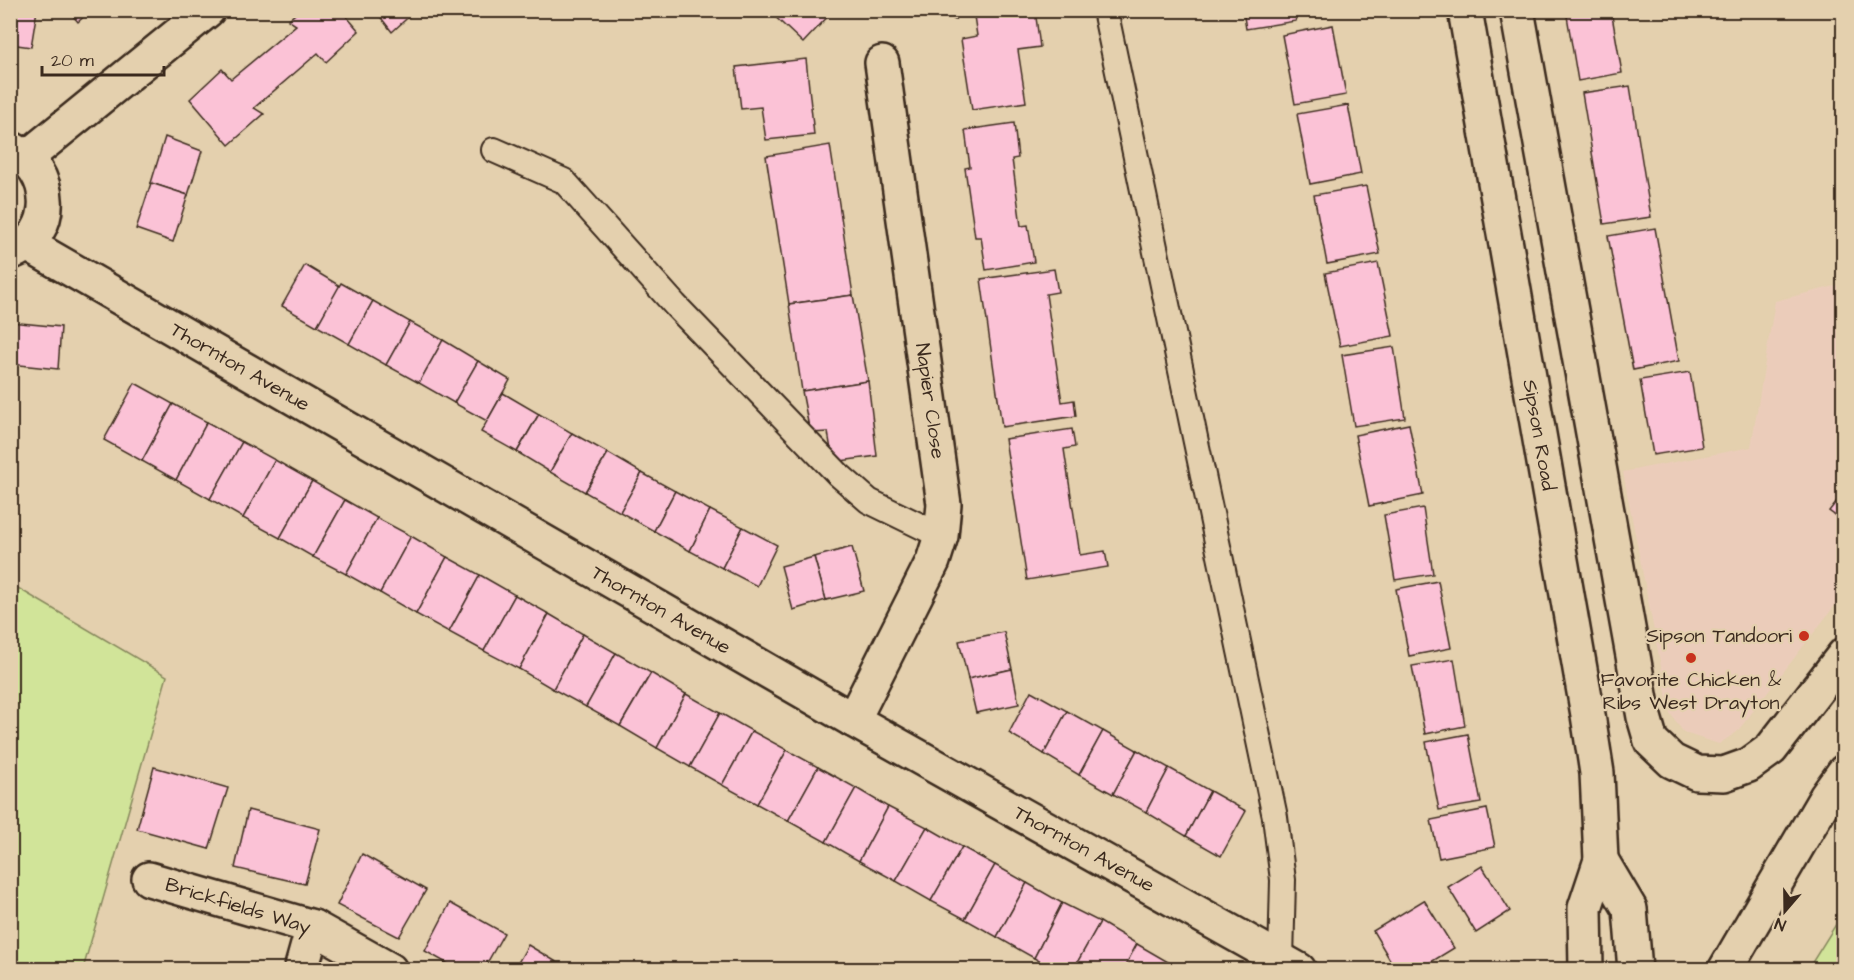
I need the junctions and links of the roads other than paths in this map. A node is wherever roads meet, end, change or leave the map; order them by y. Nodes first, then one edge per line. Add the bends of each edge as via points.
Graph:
1 (208, 10) edge
2 (1105, 10) edge
3 (1465, 10) edge
4 (1517, 10) edge
5 (882, 63) dead end
6 (494, 150) dead end
7 (18, 153) edge
8 (19, 249) edge
9 (941, 536) junction
10 (1844, 655) edge
11 (853, 720) junction
12 (1838, 791) edge
13 (1601, 860) junction
14 (149, 879) dead end
15 (313, 927) junction
16 (1290, 965) edge
17 (301, 969) edge
18 (390, 969) edge
19 (1586, 969) edge
20 (1635, 969) edge
21 (1725, 969) edge

1 - 7 street
2 - 16 lane via 1275,817
3 - 13 street, Sipson Road via 1588,715
4 - 10 street via 1651,741 1672,761 1697,773 1724,774 1749,765 1771,749
5 - 9 street, Napier Close via 944,504
6 - 9 lane via 564,182 675,305 838,474 869,501
7 - 8 street via 32,163 43,181 46,196 39,227
8 - 11 street, Thornton Avenue
9 - 11 street, Napier Close via 933,561
11 - 16 street, Thornton Avenue
12 - 21 street
13 - 19 street, Sipson Road via 1585,908
13 - 20 street, Sipson Road via 1630,909
14 - 15 street, Brickfields Way
15 - 17 street
15 - 18 street, Brickfields Way

